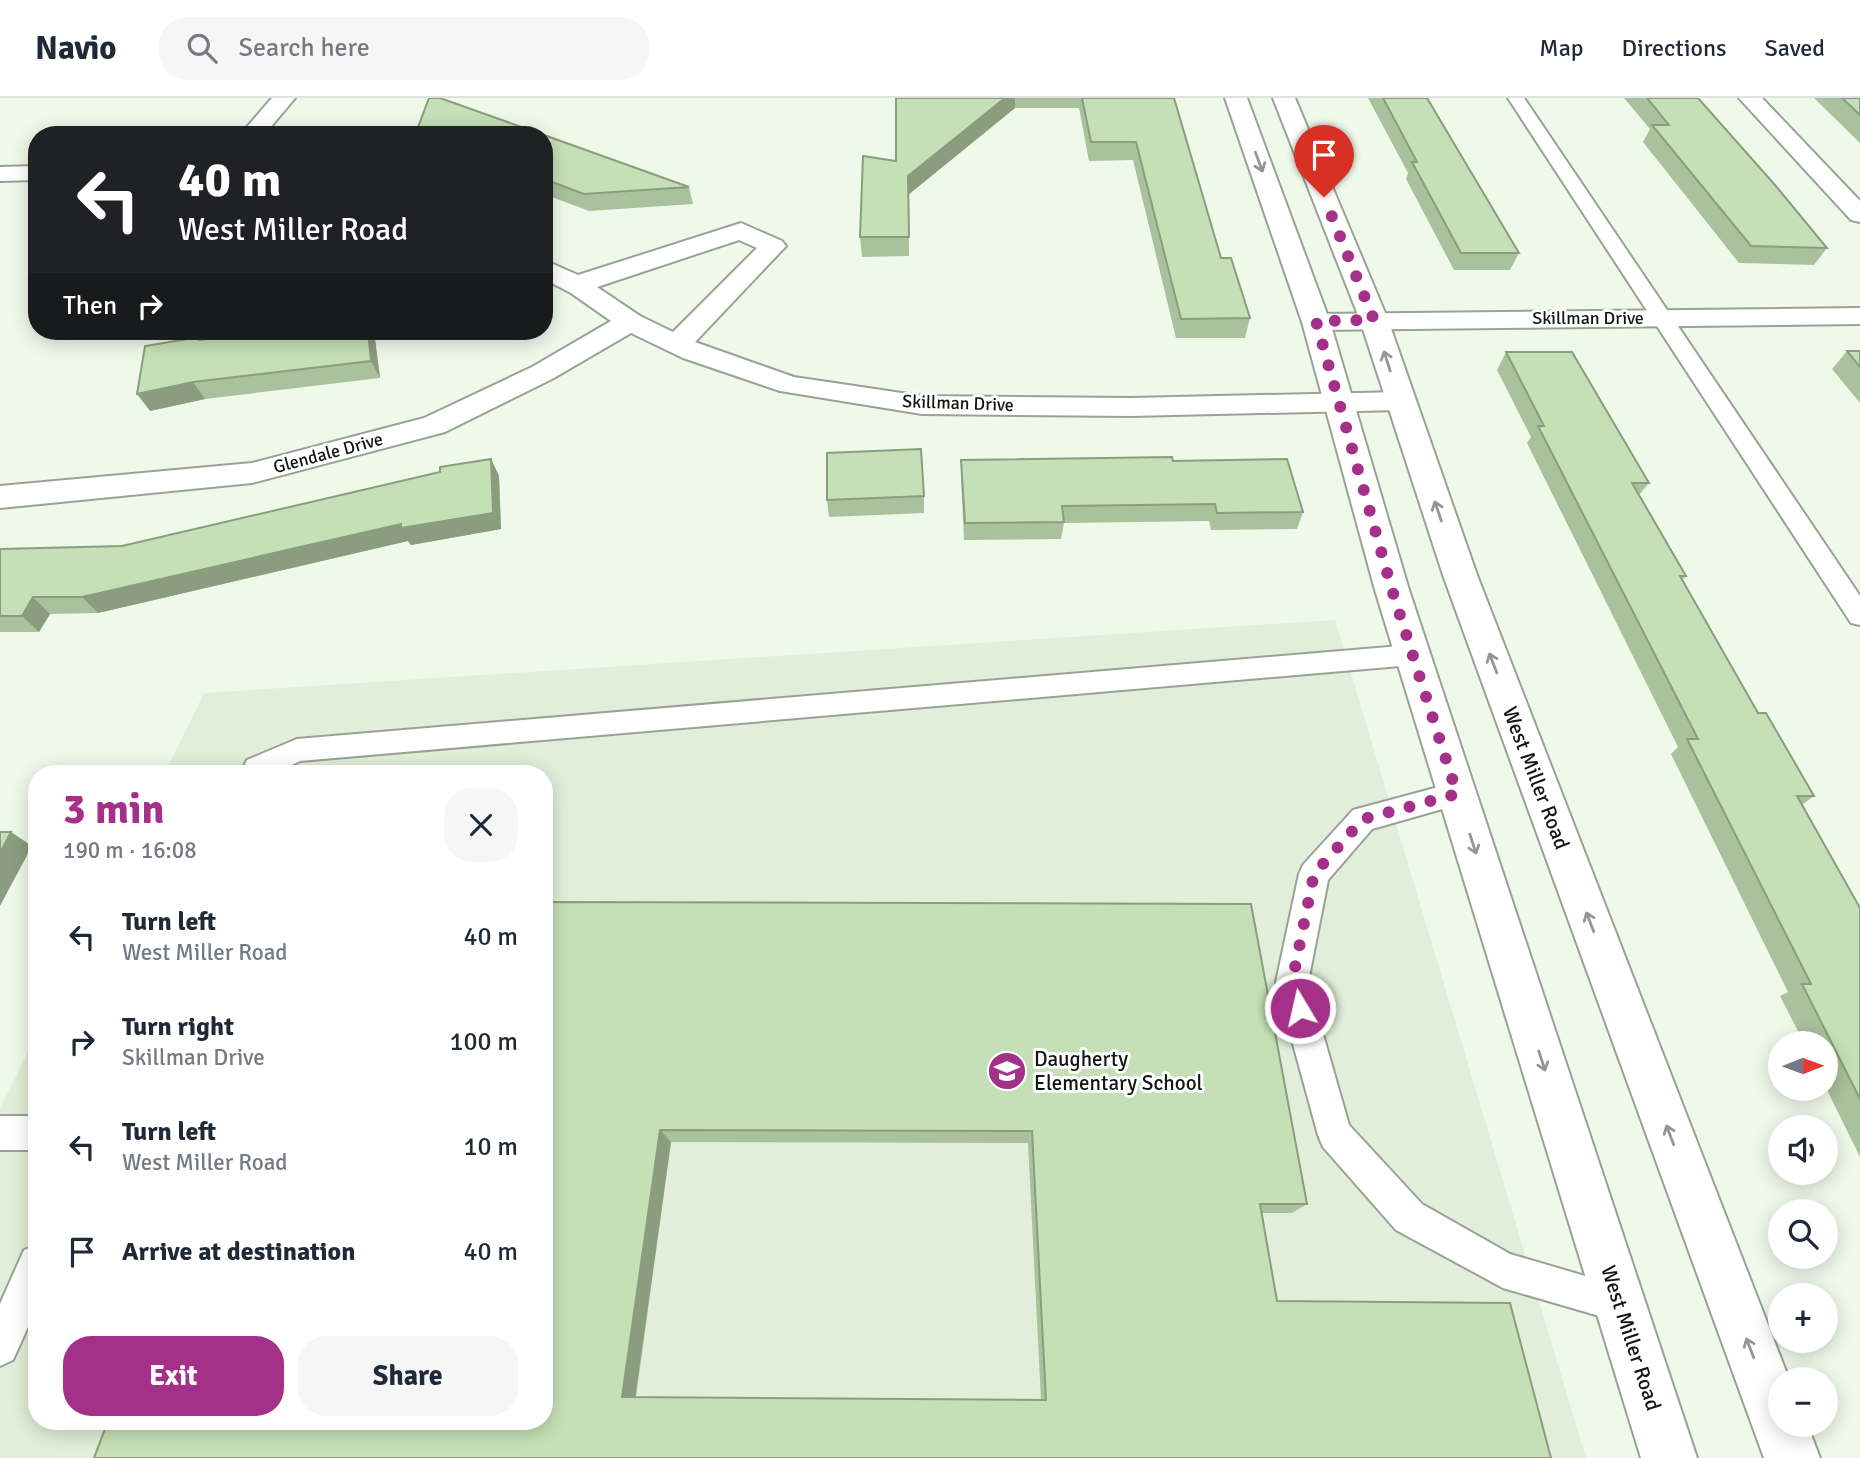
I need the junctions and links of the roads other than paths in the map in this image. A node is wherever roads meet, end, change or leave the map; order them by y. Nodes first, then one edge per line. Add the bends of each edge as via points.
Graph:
1 (284, 98) edge
2 (1236, 98) edge
3 (1284, 98) edge
4 (1516, 98) edge
5 (1750, 98) edge
6 (259, 126) edge
7 (28, 173) edge
8 (0, 174) edge
9 (1860, 215) edge
10 (553, 273) edge
11 (575, 285) junction
12 (1860, 316) edge
13 (1664, 318) junction
14 (1374, 320) junction
15 (1316, 321) junction
16 (630, 322) junction
17 (677, 344) junction
18 (1401, 401) junction
19 (1338, 404) junction
20 (0, 497) edge
21 (1860, 616) edge
22 (1412, 655) junction
23 (264, 765) edge
24 (1457, 794) junction
25 (0, 1133) edge
26 (28, 1133) edge
27 (28, 1283) edge
28 (1620, 1303) junction
29 (0, 1347) edge
30 (1670, 1458) edge
31 (1791, 1458) edge

1 - 6 street
2 -> 15 street, West Miller Road
3 - 14 street, West Miller Road
4 - 13 lane
5 - 9 street
7 - 8 street
10 - 11 street, Skillman Drive
11 - 16 street, Skillman Drive
11 - 17 street via 741,231 774,246
12 - 13 street, Skillman Drive
13 - 14 street, Skillman Drive
13 - 21 lane
14 - 15 street, Skillman Drive
18 -> 14 street, West Miller Road
15 - 19 street, West Miller Road
16 - 17 street, Skillman Drive
16 - 20 street, Glendale Drive via 542,373 434,425 252,473
17 - 19 street, Skillman Drive via 790,385 922,405
18 - 19 street, Skillman Drive
31 -> 18 street, West Miller Road via 1467,594
19 - 22 street, West Miller Road
22 - 23 lane via 297,750
22 - 24 street, West Miller Road
24 -> 28 street, West Miller Road
24 - 28 lane via 1363,819 1314,874 1292,982 1335,1135 1409,1217 1503,1270
25 - 26 lane
27 - 29 lane
28 - 30 street, West Miller Road

